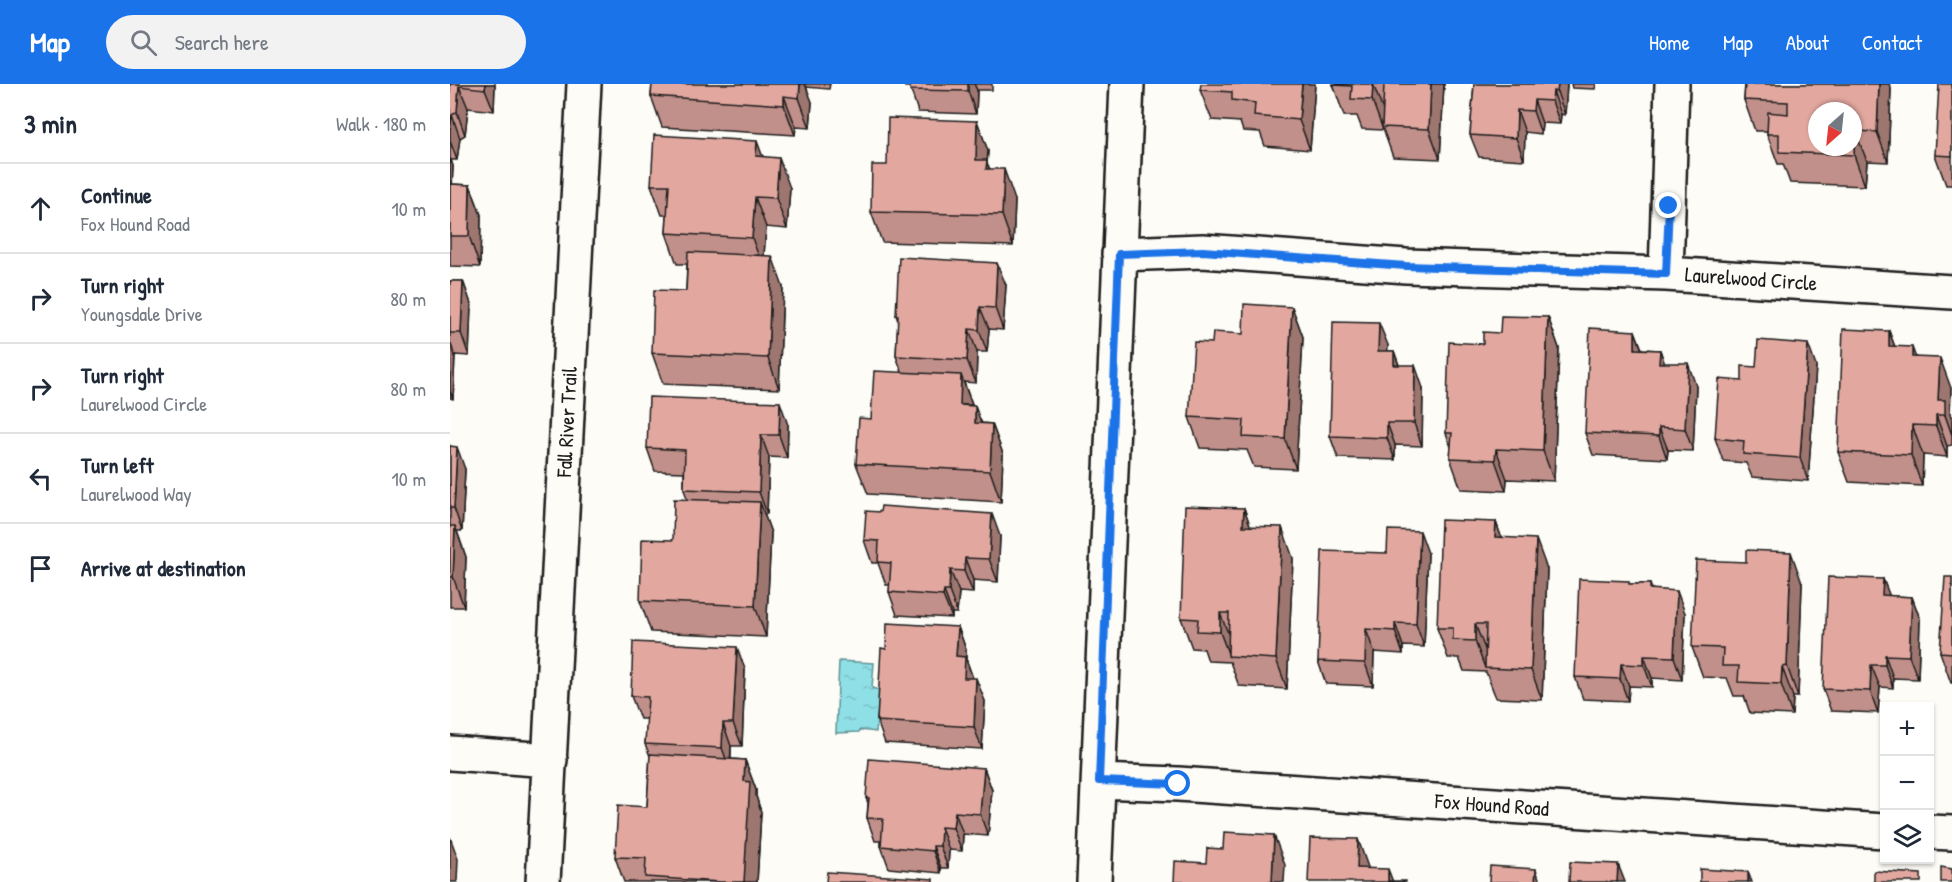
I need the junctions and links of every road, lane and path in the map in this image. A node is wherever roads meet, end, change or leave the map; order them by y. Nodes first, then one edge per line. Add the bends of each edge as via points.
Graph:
1 (584, 84) edge
2 (1127, 84) edge
3 (1672, 84) edge
4 (1119, 254) junction
5 (1666, 274) junction
6 (1952, 292) edge
7 (450, 753) edge
8 (550, 760) junction
9 (1099, 781) junction
10 (1880, 831) edge
11 (1934, 832) edge
12 (1952, 833) edge
13 (543, 882) edge
14 (1094, 882) edge

1 - 8 street, Fall River Trail
2 - 4 street
3 - 5 street
4 - 5 street, Laurelwood Circle via 1203,251 1406,266
4 - 9 street
5 - 6 street, Laurelwood Circle
7 - 8 street
8 - 13 street, Fall River Trail
9 - 10 street, Fox Hound Road
9 - 14 street
11 - 12 street

